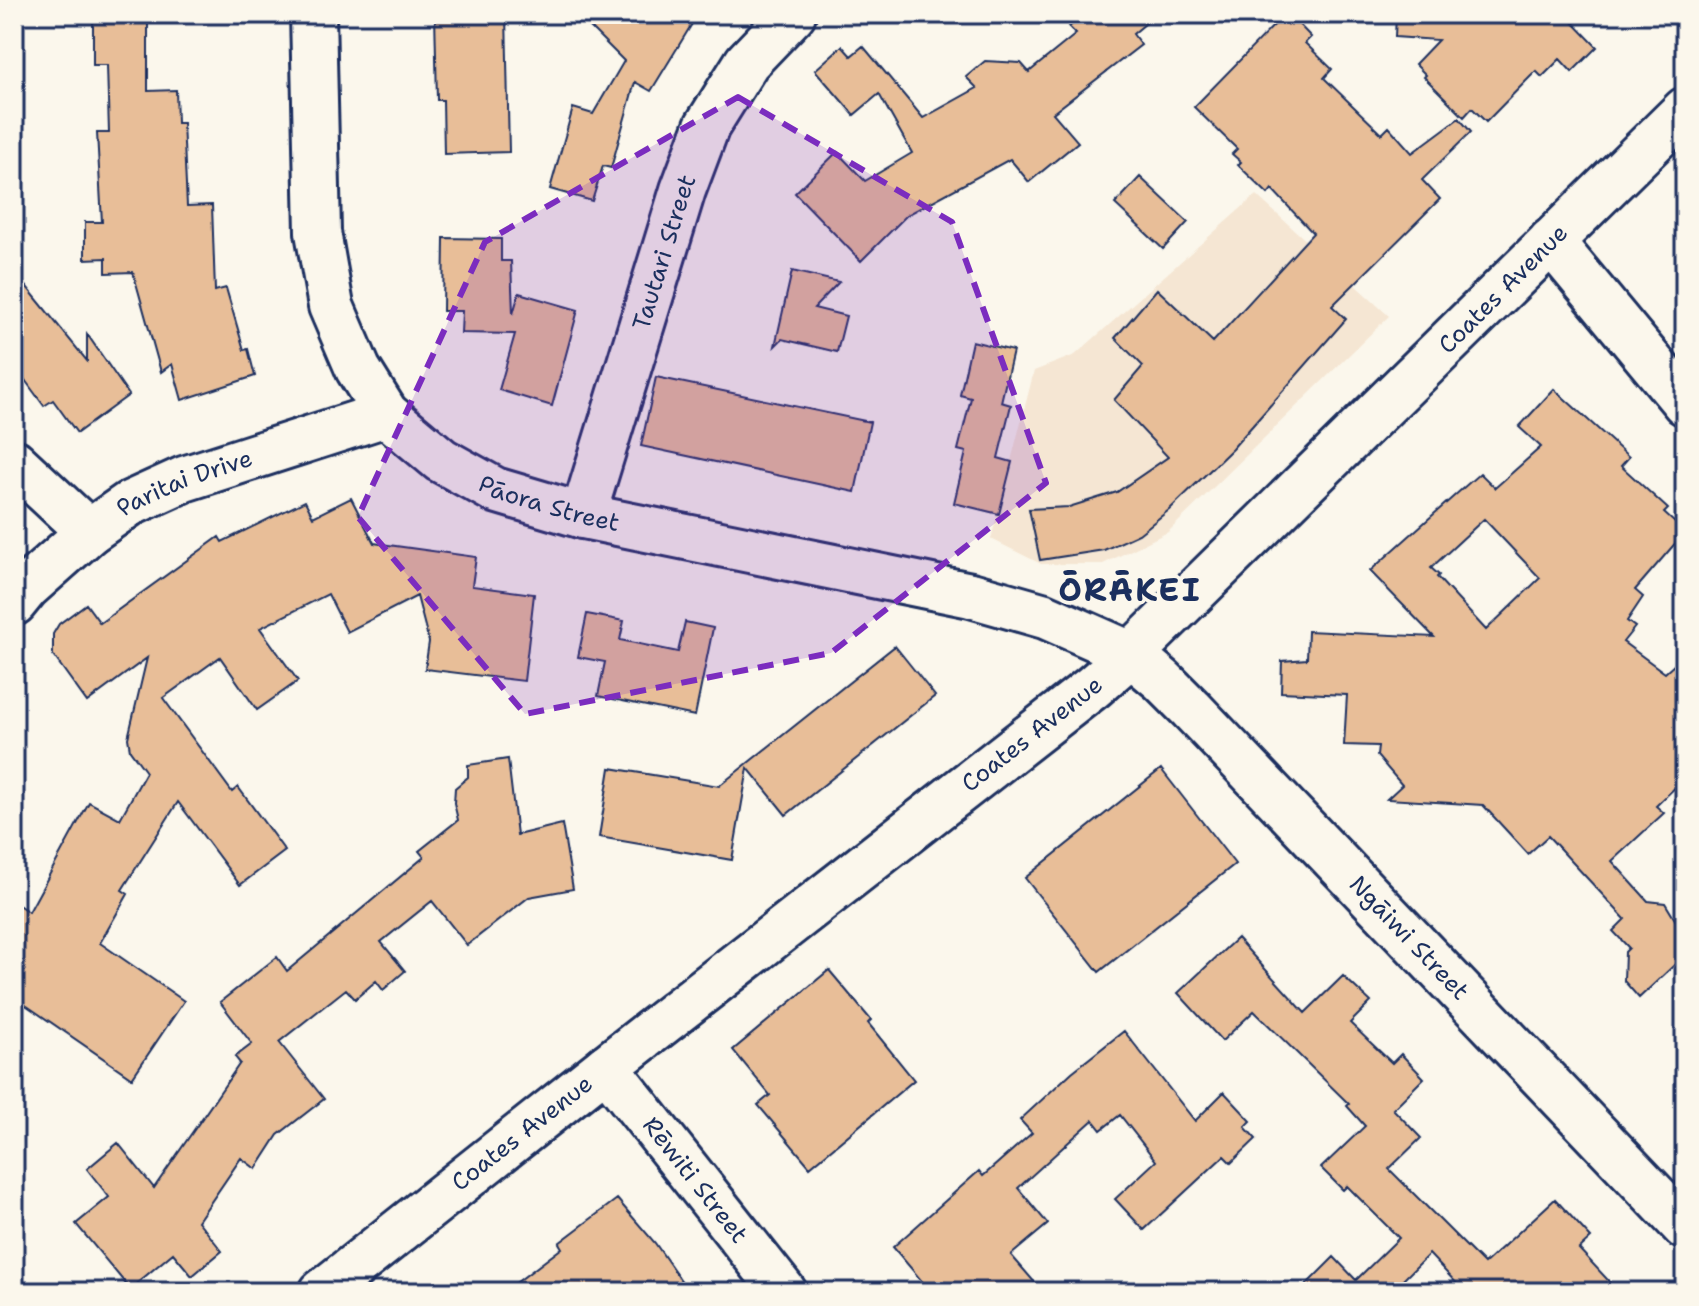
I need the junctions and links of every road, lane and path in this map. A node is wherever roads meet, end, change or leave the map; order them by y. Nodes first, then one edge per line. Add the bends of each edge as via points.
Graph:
1 (313, 14) edge
2 (793, 14) edge
3 (1685, 110) edge
4 (1551, 241) junction
5 (1685, 403) edge
6 (386, 414) junction
7 (14, 462) edge
8 (583, 516) junction
9 (89, 532) junction
10 (14, 603) edge
11 (1131, 654) junction
12 (606, 1067) junction
13 (1685, 1227) edge
14 (322, 1292) edge
15 (784, 1292) edge

1 - 6 street, Pāora Street via 318,232 331,306 358,369
2 - 8 street, Tautari Street via 747,62 707,126
3 - 4 street, Coates Avenue
4 - 5 street
4 - 11 street, Coates Avenue
6 - 8 street, Pāora Street via 441,460 495,490
6 - 9 street, Paritai Drive via 184,479 129,504
7 - 9 street
8 - 11 street, Pāora Street via 971,595 1045,616
9 - 10 street, Paritai Drive
11 - 12 street, Coates Avenue
11 - 13 street, Ngāiwi Street via 1181,699
12 - 14 street, Coates Avenue
12 - 15 street, Rēwiti Street

